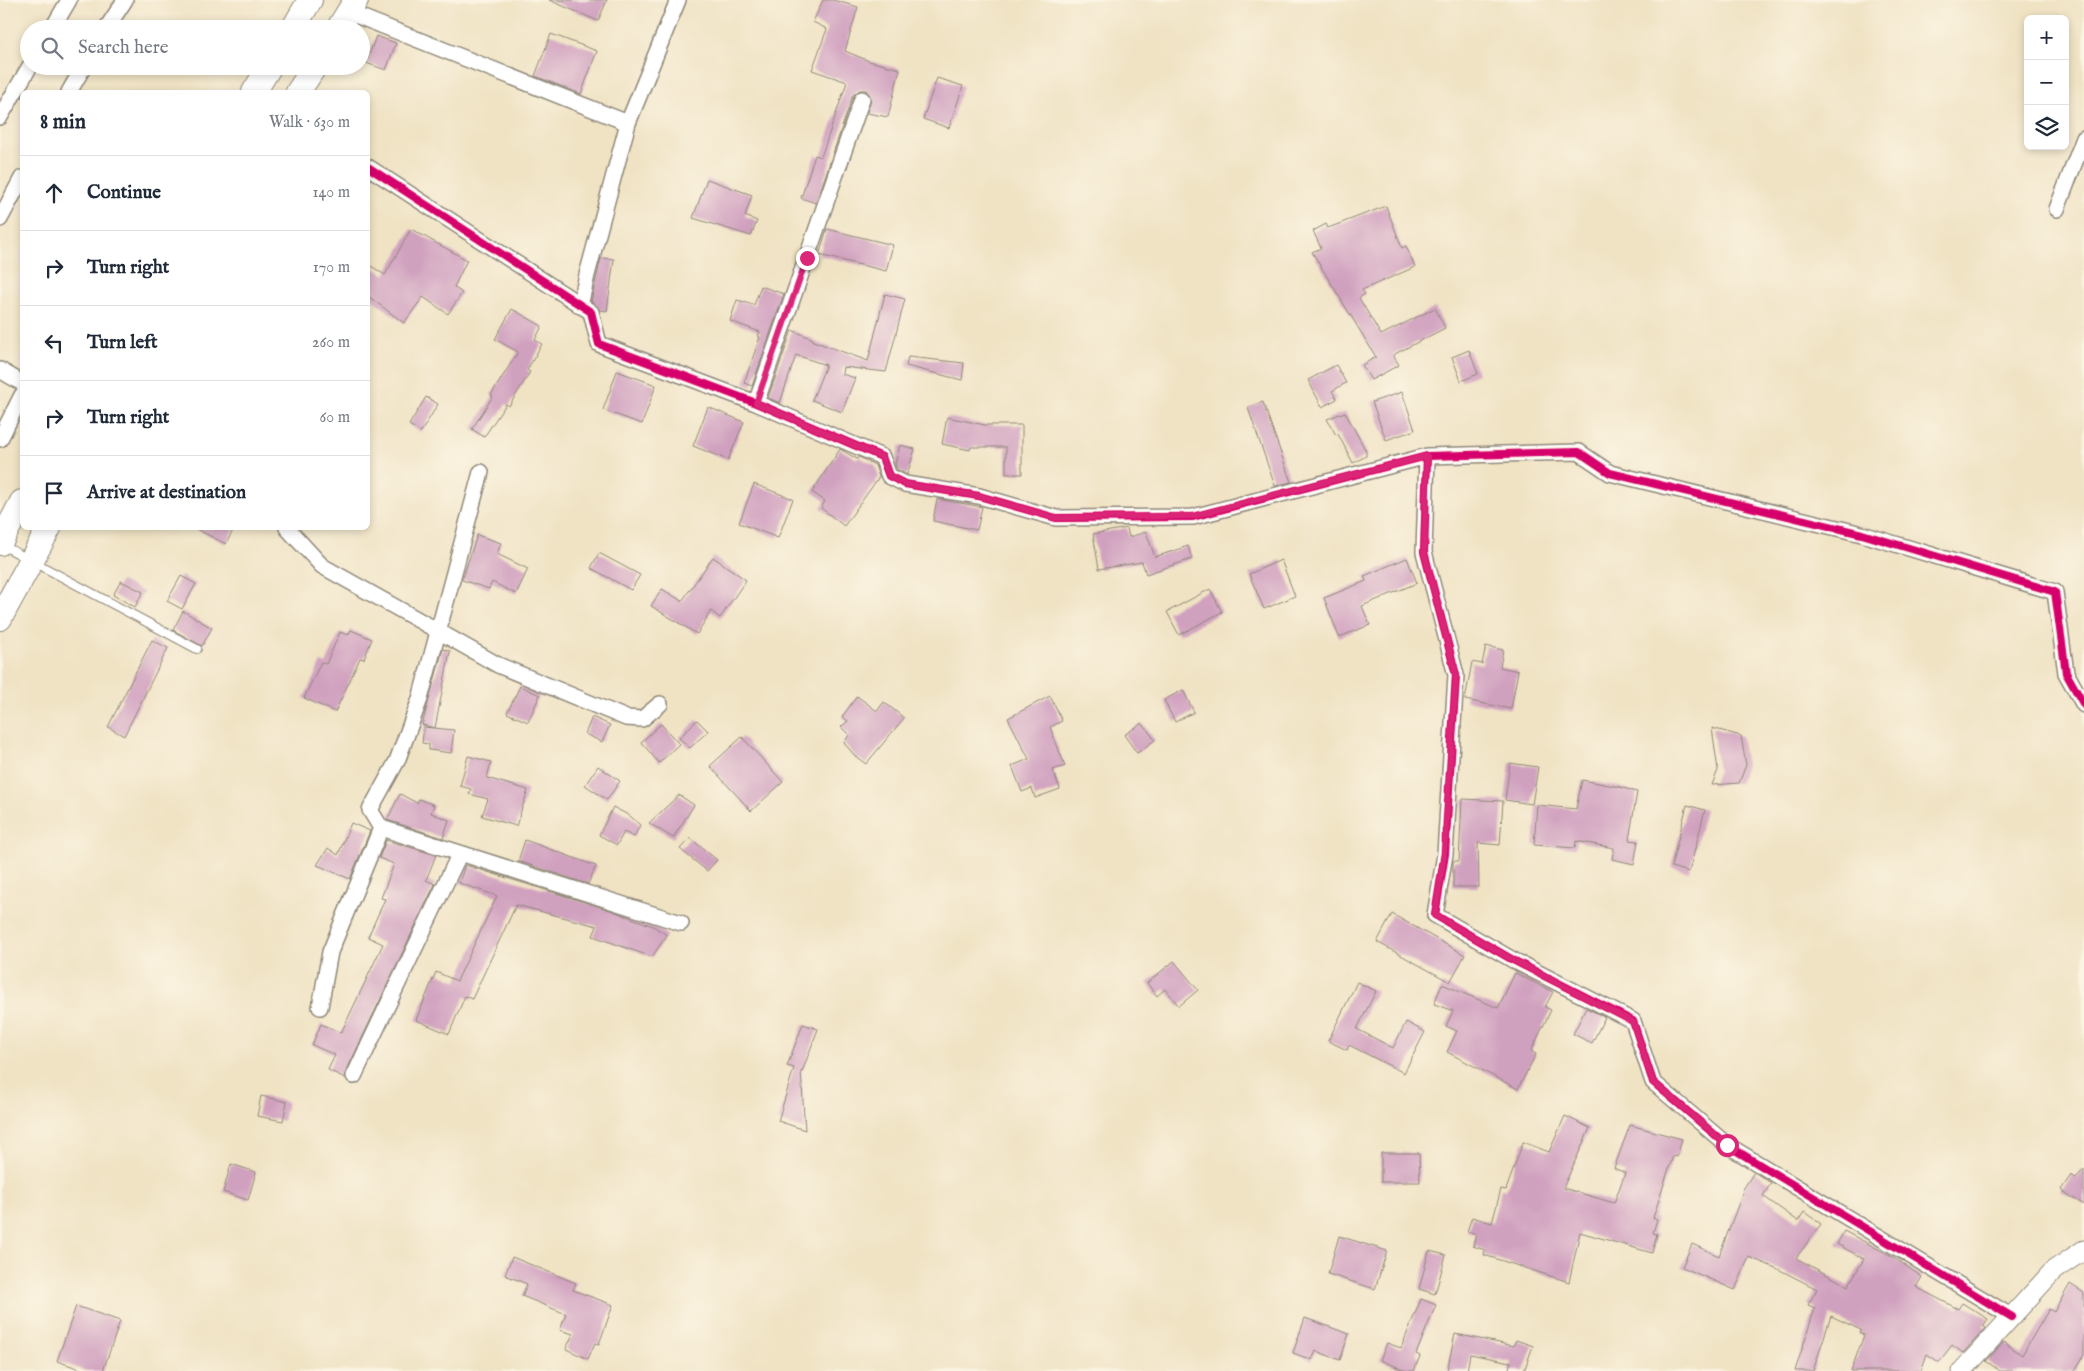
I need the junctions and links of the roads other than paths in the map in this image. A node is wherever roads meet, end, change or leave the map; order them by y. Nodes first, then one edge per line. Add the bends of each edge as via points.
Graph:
1 (69, 0) edge
2 (125, 0) edge
3 (310, 0) edge
4 (678, 0) edge
5 (348, 14) edge
6 (57, 20) edge
7 (112, 20) edge
8 (298, 20) edge
9 (363, 20) edge
10 (370, 23) edge
11 (25, 75) edge
12 (79, 75) edge
13 (264, 75) edge
14 (309, 75) edge
15 (70, 90) edge
16 (255, 90) edge
17 (299, 90) edge
18 (862, 99) dead end
19 (0, 117) edge
20 (628, 123) junction
21 (2084, 138) edge
22 (370, 168) edge
23 (20, 182) edge
24 (2057, 209) dead end
25 (0, 220) edge
26 (580, 306) junction
27 (0, 370) edge
28 (20, 382) edge
29 (20, 399) edge
30 (756, 403) junction
31 (0, 439) edge
32 (1427, 456) junction
33 (481, 472) dead end
34 (20, 506) edge
35 (48, 530) edge
36 (289, 530) edge
37 (0, 544) edge
38 (31, 561) junction
39 (0, 618) edge
40 (438, 632) junction
41 (197, 649) dead end
42 (660, 704) dead end
43 (2084, 705) edge
44 (381, 828) junction
45 (460, 853) junction
46 (681, 924) dead end
47 (320, 1007) dead end
48 (354, 1076) dead end
49 (2084, 1250) edge
50 (2012, 1317) junction
51 (1962, 1371) edge

1 - 6 street
2 - 7 street
3 - 8 highway
4 - 20 street
5 - 9 street
10 - 20 street
11 - 19 street
12 - 15 street
13 - 16 highway
14 - 17 highway
18 - 30 street
20 - 26 street
21 - 24 street
22 - 26 street
23 - 25 street
26 - 30 street via 591,312 599,344
27 - 28 street
29 - 31 street
30 - 32 street via 882,457 889,476 905,484 979,496 1056,518 1193,516
32 - 43 street via 1579,452 1610,473 1862,534 2055,592 2066,673
32 - 50 street via 1424,552 1456,675 1444,854 1435,915 1513,960 1633,1022 1653,1082 1727,1145
33 - 40 street
34 - 37 highway
35 - 38 highway
36 - 40 street via 322,566
37 - 38 lane
38 - 39 highway
38 - 41 lane
40 - 42 street via 498,665 626,718 642,719
40 - 44 street via 420,699 397,761 370,810
44 - 45 street
44 - 47 street via 330,952
45 - 46 street
45 - 48 street
49 - 50 street via 2054,1270
50 - 51 street

